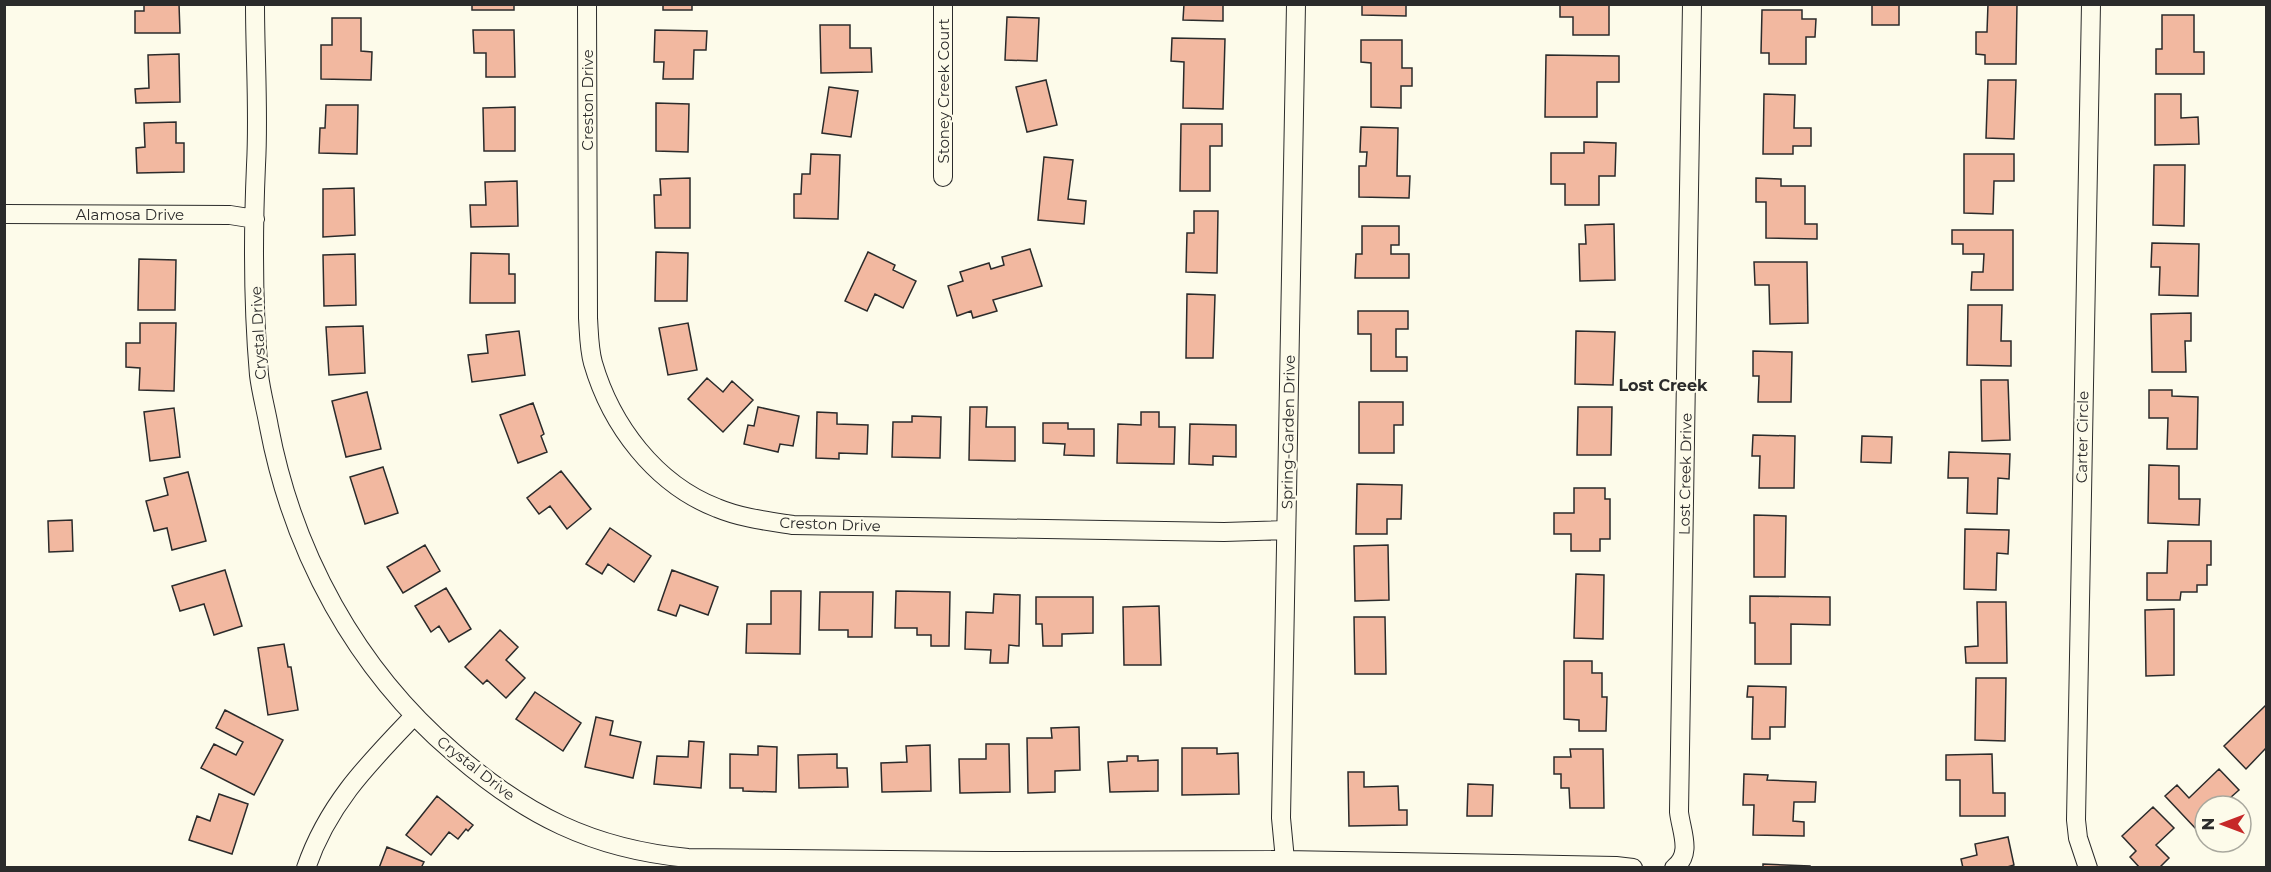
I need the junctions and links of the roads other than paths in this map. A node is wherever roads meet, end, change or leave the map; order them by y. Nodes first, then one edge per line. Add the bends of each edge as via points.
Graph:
1 (255, 4) edge
2 (587, 4) edge
3 (944, 4) edge
4 (1296, 4) edge
5 (1692, 4) edge
6 (2091, 4) edge
7 (943, 177) dead end
8 (4, 214) edge
9 (255, 219) junction
10 (1286, 531) junction
11 (414, 716) junction
12 (1285, 860) junction
13 (993, 864) edge
14 (306, 867) edge
15 (1633, 867) edge
16 (1674, 867) edge
17 (2088, 867) edge

1 - 9 street, Crystal Drive
2 - 10 street, Creston Drive via 590,346 596,372 616,417 639,451 665,476 717,508 750,519 793,525
3 - 7 street, Stoney Creek Court
4 - 10 street, Spring-Garden Drive
5 - 16 street, Lost Creek Drive via 1679,812 1686,845
6 - 17 street, Carter Circle via 2076,820
8 - 9 street, Alamosa Drive via 230,215
9 - 11 street, Crystal Drive via 259,377 276,467 295,527 340,617 373,669
10 - 12 street, Spring-Garden Drive via 1281,818
11 - 13 street, Crystal Drive via 473,770 517,801 569,830 625,849 688,858
11 - 14 street via 338,801
12 - 13 street, Crystal Drive
12 - 15 street

